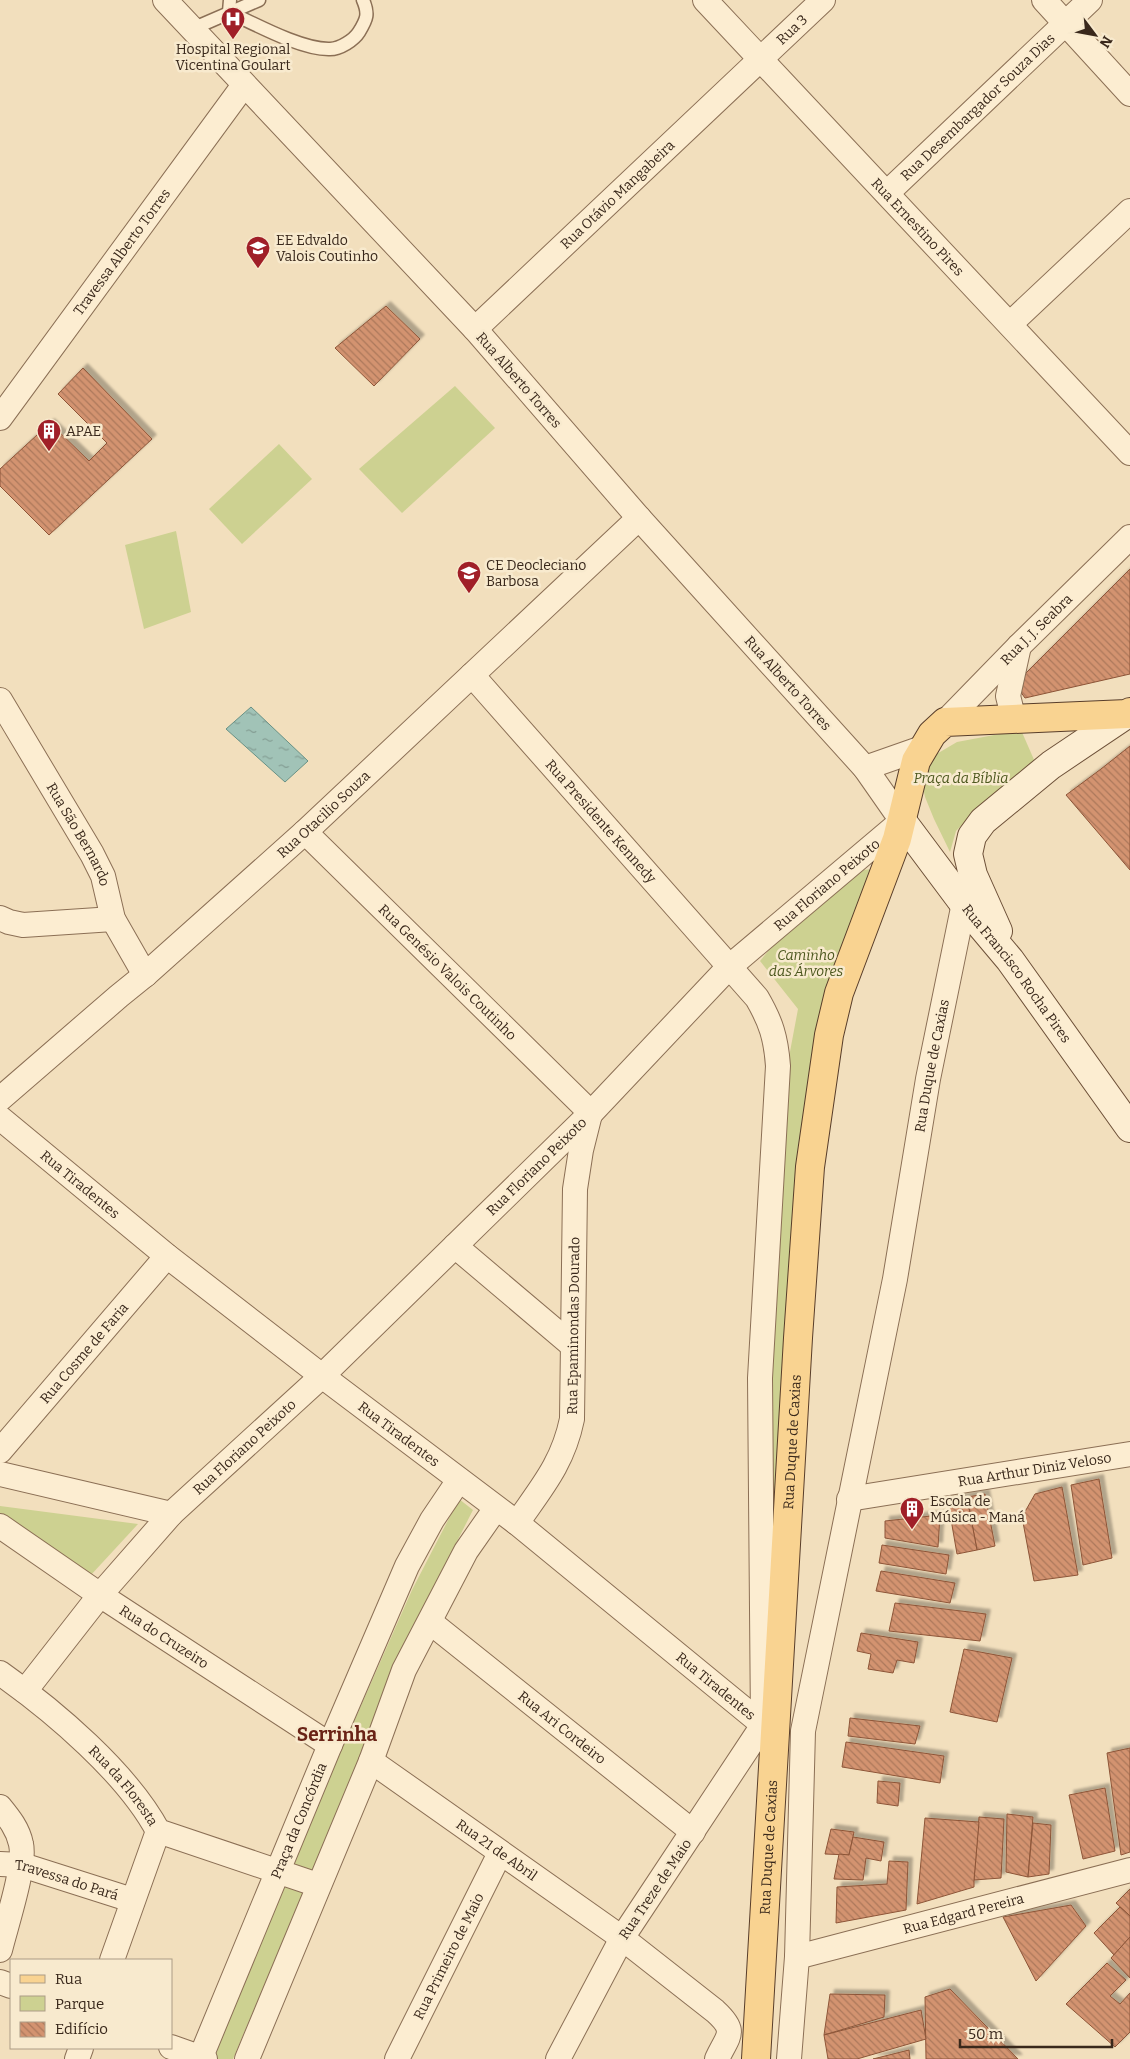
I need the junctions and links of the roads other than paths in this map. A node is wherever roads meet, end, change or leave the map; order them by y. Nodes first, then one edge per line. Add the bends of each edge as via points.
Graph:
1 (165, 0) edge
2 (259, 0) edge
3 (362, 0) edge
4 (705, 0) edge
5 (823, 0) edge
6 (1044, 0) edge
7 (1090, 0) edge
8 (229, 6) edge
9 (1066, 23) junction
10 (192, 29) junction
11 (761, 59) junction
12 (244, 85) junction
13 (1130, 94) edge
14 (887, 193) junction
15 (1130, 211) edge
16 (1010, 324) junction
17 (475, 329) junction
18 (0, 418) edge
19 (1130, 453) edge
20 (639, 518) junction
21 (1130, 538) edge
22 (1019, 646) junction
23 (472, 675) junction
24 (0, 700) edge
25 (1128, 713) edge
26 (1014, 720) junction
27 (945, 722) junction
28 (922, 748) junction
29 (865, 768) junction
30 (900, 830) junction
31 (305, 832) junction
32 (964, 903) junction
33 (0, 918) edge
34 (113, 919) junction
35 (1010, 960) junction
36 (728, 968) junction
37 (145, 975) junction
38 (0, 1100) edge
39 (591, 1113) junction
40 (0, 1118) edge
41 (1130, 1128) edge
42 (456, 1246) junction
43 (167, 1256) junction
44 (572, 1345) junction
45 (322, 1376) junction
46 (0, 1451) edge
47 (1130, 1454) edge
48 (0, 1474) edge
49 (459, 1480) junction
50 (849, 1500) junction
51 (496, 1508) junction
52 (172, 1514) junction
53 (517, 1523) junction
54 (0, 1526) edge
55 (100, 1595) junction
56 (430, 1622) junction
57 (369, 1654) junction
58 (404, 1670) junction
59 (0, 1673) edge
60 (25, 1691) junction
61 (769, 1729) junction
62 (803, 1730) junction
63 (330, 1745) junction
64 (371, 1761) junction
65 (0, 1806) edge
66 (158, 1831) junction
67 (693, 1832) junction
68 (500, 1853) junction
69 (11, 1864) edge
70 (1130, 1870) edge
71 (278, 1871) junction
72 (318, 1885) junction
73 (132, 1900) junction
74 (622, 1938) junction
75 (0, 1950) edge
76 (797, 1957) junction
77 (112, 1959) edge
78 (172, 2047) edge
79 (202, 2058) edge
80 (247, 2059) edge
81 (397, 2059) edge
82 (558, 2059) edge
83 (717, 2059) edge
84 (756, 2059) edge
85 (789, 2059) edge

1 - 10 street, Rua Alberto Torres
2 - 8 lane
3 - 8 lane via 368,11 358,34 340,47 330,49 305,45
4 - 11 street, Rua Ernestino Pires
5 - 11 street, Rua 3
6 - 9 street
7 - 9 street, Rua Desembargador Souza Dias
8 - 10 lane
9 - 13 street
9 - 14 street, Rua Desembargador Souza Dias
10 - 12 street, Rua Alberto Torres
11 - 14 street, Rua Ernestino Pires
11 - 17 street, Rua Otávio Mangabeira
12 - 17 street, Rua Alberto Torres
12 - 18 street, Travessa Alberto Torres
14 - 16 street, Rua Ernestino Pires
15 - 16 street
16 - 19 street, Rua Ernestino Pires
17 - 20 street, Rua Alberto Torres
20 - 23 street, Rua Otacilio Souza
20 - 29 street, Rua Alberto Torres
21 - 22 street, Rua J. J. Seabra
22 - 26 street via 1008,696
22 - 27 street, Rua J. J. Seabra
23 - 31 street, Rua Otacilio Souza
23 - 36 street, Rua Presidente Kennedy
24 - 34 street, Rua São Bernardo via 103,876
25 - 26 main road
25 - 35 street via 1051,765 982,821 972,836 968,854 973,875
26 - 27 main road
27 - 28 main road, Rua Duque de Caxias
28 - 29 street
28 - 30 main road, Rua Duque de Caxias via 912,775
29 - 30 street, Rua Francisco Rocha Pires
30 - 32 street, Rua Francisco Rocha Pires
30 - 36 street, Rua Floriano Peixoto
30 - 61 main road, Rua Duque de Caxias via 838,993 829,1035 810,1166
31 - 37 street, Rua Otacilio Souza
31 - 39 street, Rua Genésio Valois Coutinho
32 - 35 street, Rua Francisco Rocha Pires
32 - 50 street, Rua Duque de Caxias via 928,1079 895,1279
33 - 34 street via 23,924
34 - 37 street, Rua São Bernardo
35 - 41 street, Rua Francisco Rocha Pires
36 - 39 street, Rua Floriano Peixoto
36 - 61 street, Rua Duque de Caxias via 757,998 769,1018 776,1040 778,1066 760,1378
37 - 38 street, Rua Otacilio Souza
39 - 42 street, Rua Floriano Peixoto
39 - 44 street, Rua Epaminondas Dourado via 581,1150 576,1189
40 - 43 street, Rua Tiradentes
42 - 44 street
42 - 45 street, Rua Floriano Peixoto
43 - 45 street, Rua Tiradentes
43 - 46 street, Rua Cosme de Faria
44 - 53 street, Rua Epaminondas Dourado via 572,1419 567,1439 552,1474
45 - 49 street, Rua Tiradentes
45 - 52 street, Rua Floriano Peixoto
47 - 50 street, Rua Arthur Diniz Veloso
48 - 52 street
49 - 51 street, Rua Tiradentes
49 - 57 street, Praça da Concórdia via 407,1566
50 - 62 street, Rua Duque de Caxias
51 - 53 street, Rua Tiradentes
51 - 56 street via 466,1552
52 - 55 street, Rua Floriano Peixoto
53 - 61 street, Rua Tiradentes
54 - 55 street, Rua do Cruzeiro
55 - 60 street, Rua Floriano Peixoto
55 - 63 street, Rua do Cruzeiro
56 - 58 street
56 - 67 street, Rua Ari Cordeiro
57 - 58 street
57 - 63 street, Praça da Concórdia
58 - 64 street
59 - 60 street, Rua da Floresta
60 - 66 street, Rua da Floresta via 114,1773 150,1815
61 - 62 street
61 - 67 street, Rua Treze de Maio
61 - 84 main road, Rua Duque de Caxias
62 - 76 street, Rua Duque de Caxias
63 - 71 street, Praça da Concórdia
64 - 68 street, Rua 21 de Abril
64 - 72 street
65 - 69 street via 17,1831 22,1845
66 - 71 street, Rua da Floresta
66 - 73 street
67 - 74 street, Rua Treze de Maio
68 - 74 street, Rua 21 de Abril
68 - 81 street, Rua Primeiro de Maio
69 - 73 street, Travessa do Pará
69 - 75 street
70 - 76 street, Rua Edgard Pereira
71 - 72 street, Rua da Floresta
71 - 79 street, Praça da Concórdia
72 - 80 street
73 - 77 street
74 - 82 street, Rua Treze de Maio
74 - 83 street via 728,2024 730,2036
76 - 85 street, Rua Duque de Caxias
78 - 79 street

